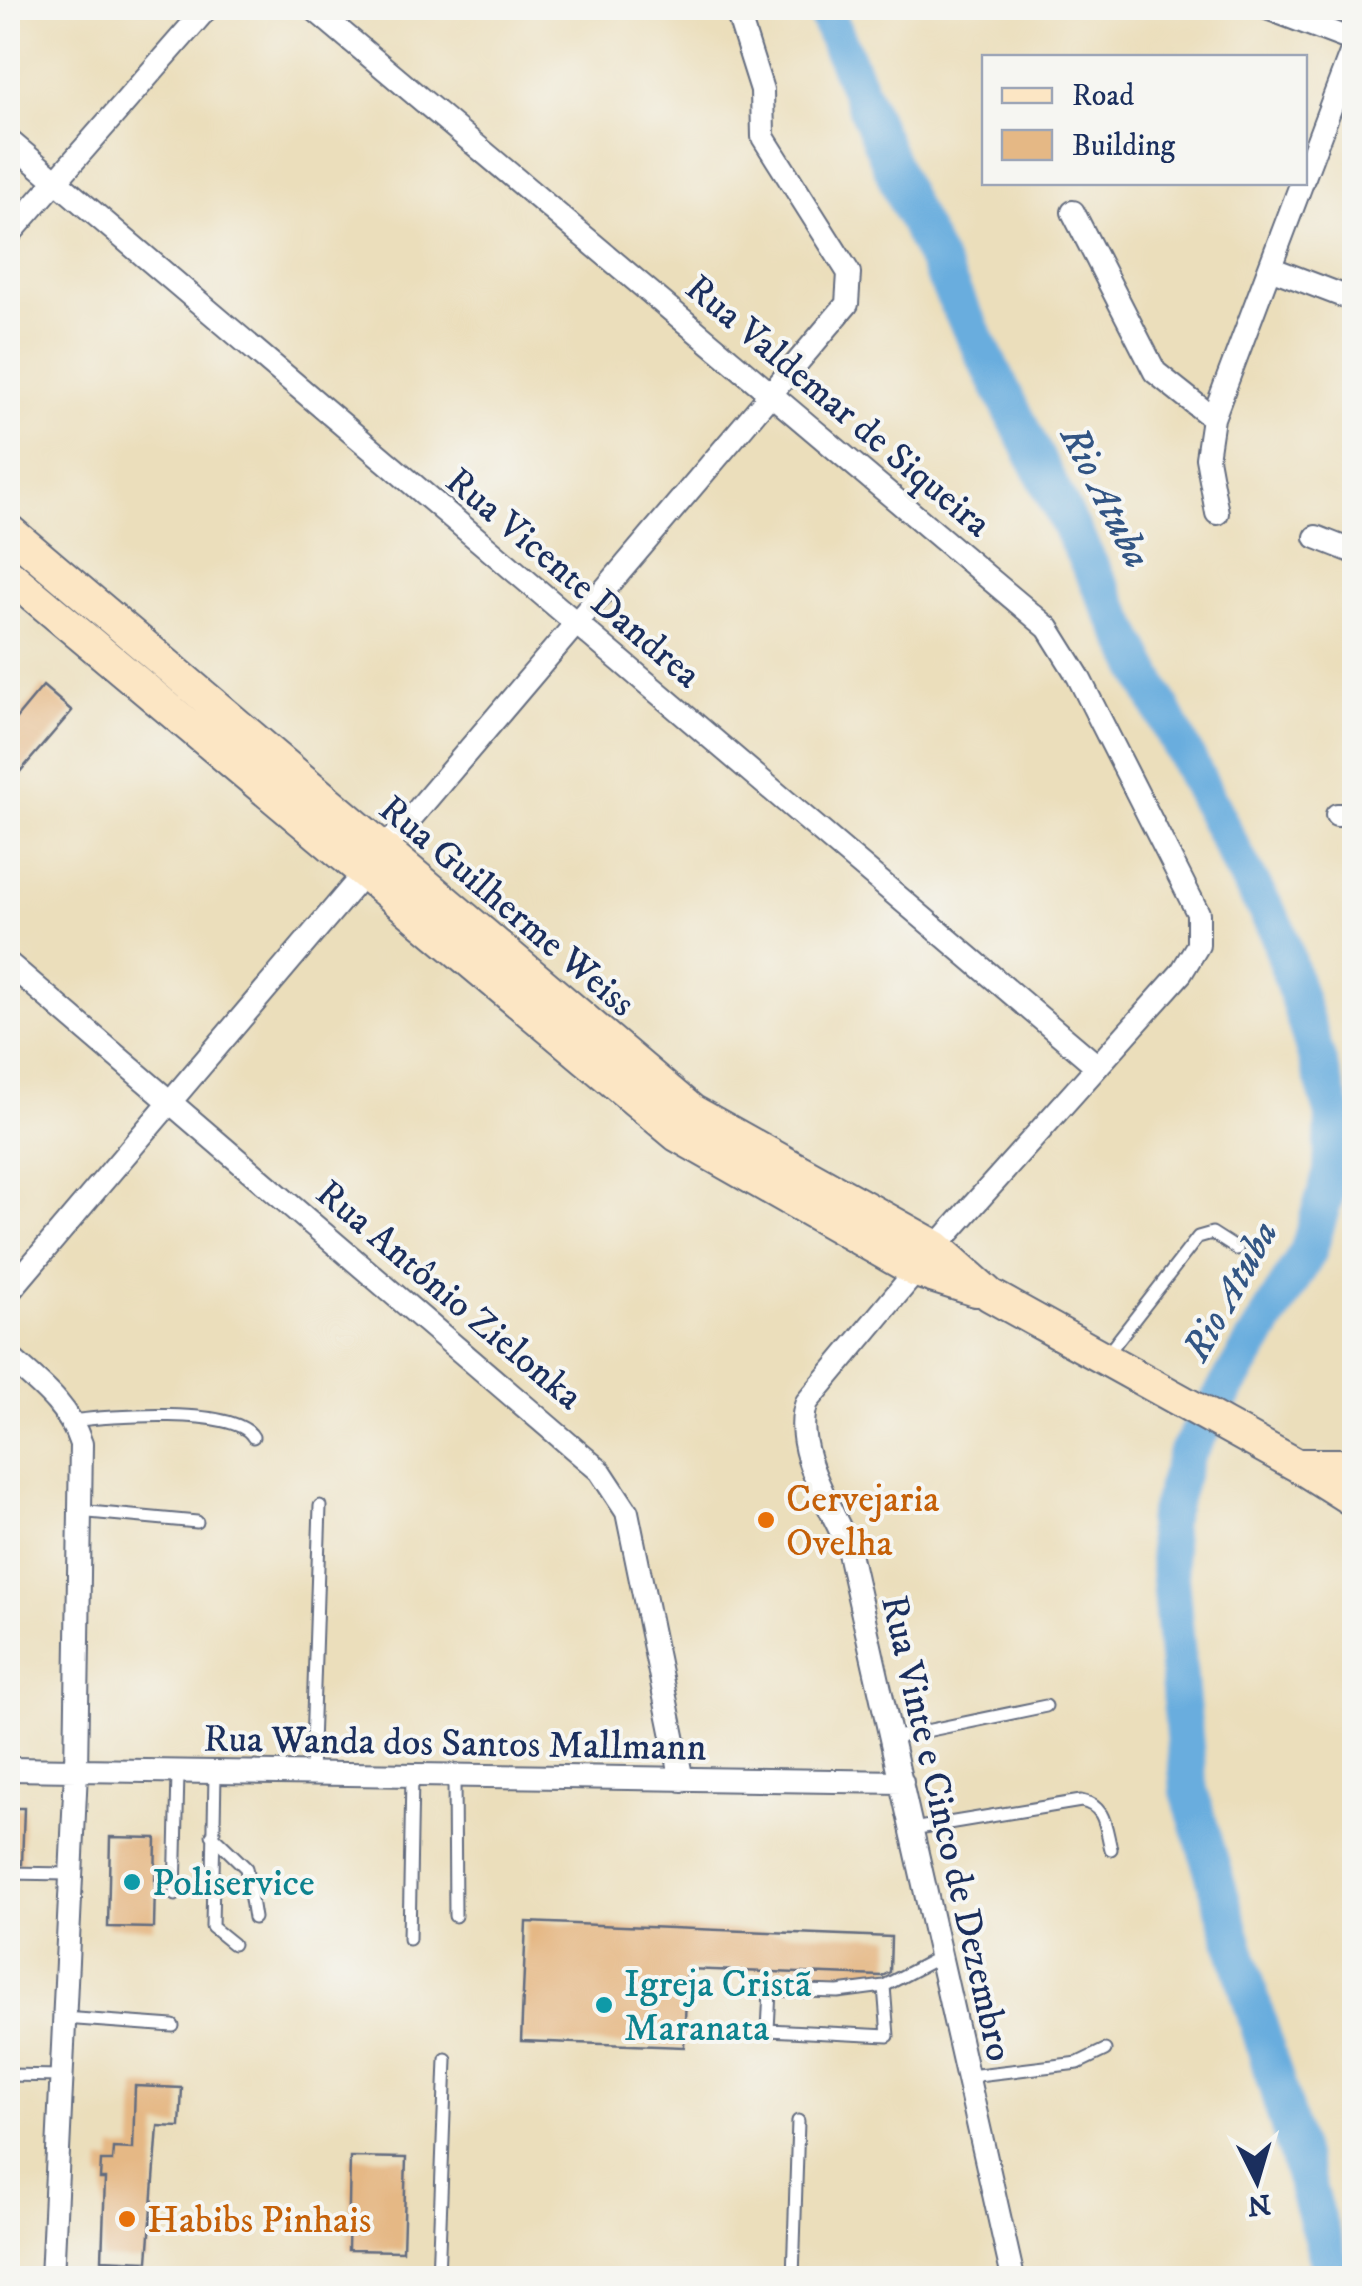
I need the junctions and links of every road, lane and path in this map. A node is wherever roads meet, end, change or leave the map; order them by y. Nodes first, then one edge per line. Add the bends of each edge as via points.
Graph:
1 (207, 8) edge
2 (313, 8) edge
3 (736, 8) edge
4 (1267, 8) edge
5 (1354, 43) edge
6 (8, 140) edge
7 (1307, 169) edge
8 (55, 182) junction
9 (1301, 185) edge
10 (1073, 212) dead end
11 (8, 236) edge
12 (1270, 268) junction
13 (1354, 300) edge
14 (774, 394) junction
15 (1213, 418) junction
16 (1217, 514) dead end
17 (8, 530) edge
18 (1316, 537) dead end
19 (1354, 552) edge
20 (8, 574) edge
21 (578, 626) junction
22 (375, 864) junction
23 (1198, 945) joint
24 (8, 963) edge
25 (1096, 1066) junction
26 (172, 1103) junction
27 (1237, 1249) dead end
28 (926, 1259) junction
29 (8, 1293) edge
30 (8, 1356) edge
31 (1103, 1360) junction
32 (73, 1421) junction
33 (253, 1437) dead end
34 (1287, 1459) junction
35 (1354, 1465) edge
36 (1354, 1497) edge
37 (320, 1506) dead end
38 (78, 1511) junction
39 (197, 1522) dead end
40 (1046, 1706) dead end
41 (892, 1738) junction
42 (8, 1769) edge
43 (76, 1770) junction
44 (178, 1774) junction
45 (215, 1774) junction
46 (311, 1776) junction
47 (412, 1778) junction
48 (454, 1778) junction
49 (682, 1780) junction
50 (902, 1782) junction
51 (912, 1829) junction
52 (212, 1835) junction
53 (1111, 1848) dead end
54 (8, 1872) edge
55 (69, 1874) junction
56 (174, 1896) dead end
57 (454, 1916) dead end
58 (254, 1918) dead end
59 (409, 1938) dead end
60 (233, 1944) dead end
61 (941, 1956) junction
62 (884, 1986) junction
63 (64, 2018) junction
64 (173, 2026) dead end
65 (1105, 2050) dead end
66 (446, 2059) dead end
67 (8, 2075) edge
68 (61, 2076) junction
69 (969, 2076) junction
70 (798, 2121) dead end
71 (52, 2278) edge
72 (438, 2278) edge
73 (793, 2278) edge
74 (1013, 2278) edge

1 - 8 street
2 - 14 street, Rua Valdemar de Siqueira
3 - 14 street via 762,90 763,137 850,273 847,304
4 - 5 street
5 - 7 street
6 - 8 street, Rua Vicente Dandrea
8 - 11 street
8 - 21 street, Rua Vicente Dandrea
9 - 12 street
10 - 15 street via 1155,372
12 - 13 street
12 - 15 street
14 - 21 street
14 - 23 street, Rua Valdemar de Siqueira via 1048,628 1198,913
15 - 16 street via 1207,458
17 - 22 street, Rua Guilherme Weiss
18 - 19 street
20 - 22 street, Rua Guilherme Weiss
21 - 22 street
21 - 25 street, Rua Vicente Dandrea
22 - 26 street
22 - 28 street, Rua Guilherme Weiss via 677,1134
23 - 25 street, Rua Vinte e Cinco de Dezembro via 1182,972
24 - 26 street, Rua Antônio Zielonka
25 - 28 street, Rua Vinte e Cinco de Dezembro
26 - 29 street
26 - 49 street, Rua Antônio Zielonka via 600,1472 627,1512
27 - 31 lane via 1212,1233 1198,1237
28 - 31 street, Rua Guilherme Weiss
28 - 41 street, Rua Vinte e Cinco de Dezembro via 801,1418 846,1544
30 - 32 street
31 - 34 street, Rua Guilherme Weiss
32 - 33 lane via 207,1418 235,1422
32 - 38 street via 81,1444
34 - 35 street
34 - 36 street, Rua Guilherme Weiss
37 - 46 lane
38 - 39 lane
38 - 43 street
40 - 41 lane
41 - 50 street, Rua Vinte e Cinco de Dezembro
42 - 43 street, Rua Wanda dos Santos Mallmann
43 - 44 street, Rua Wanda dos Santos Mallmann
43 - 55 street
44 - 45 street, Rua Wanda dos Santos Mallmann
44 - 56 lane
45 - 46 street, Rua Wanda dos Santos Mallmann
45 - 52 lane
46 - 47 street, Rua Wanda dos Santos Mallmann
47 - 48 street, Rua Wanda dos Santos Mallmann
47 - 59 lane
48 - 49 street, Rua Wanda dos Santos Mallmann
48 - 57 lane
49 - 50 street, Rua Wanda dos Santos Mallmann
50 - 51 street, Rua Vinte e Cinco de Dezembro
51 - 53 lane via 1080,1801 1102,1813
51 - 61 street, Rua Vinte e Cinco de Dezembro
52 - 58 lane via 246,1868
52 - 60 lane via 212,1927
54 - 55 lane
55 - 63 street
61 - 62 lane
61 - 69 street, Rua Vinte e Cinco de Dezembro
62 - 62 lane via 770,1990 768,2030 888,2036
63 - 64 lane
63 - 68 street
65 - 69 lane via 1078,2063
66 - 72 lane
67 - 68 lane
68 - 71 street
69 - 74 street, Rua Vinte e Cinco de Dezembro
70 - 73 lane

